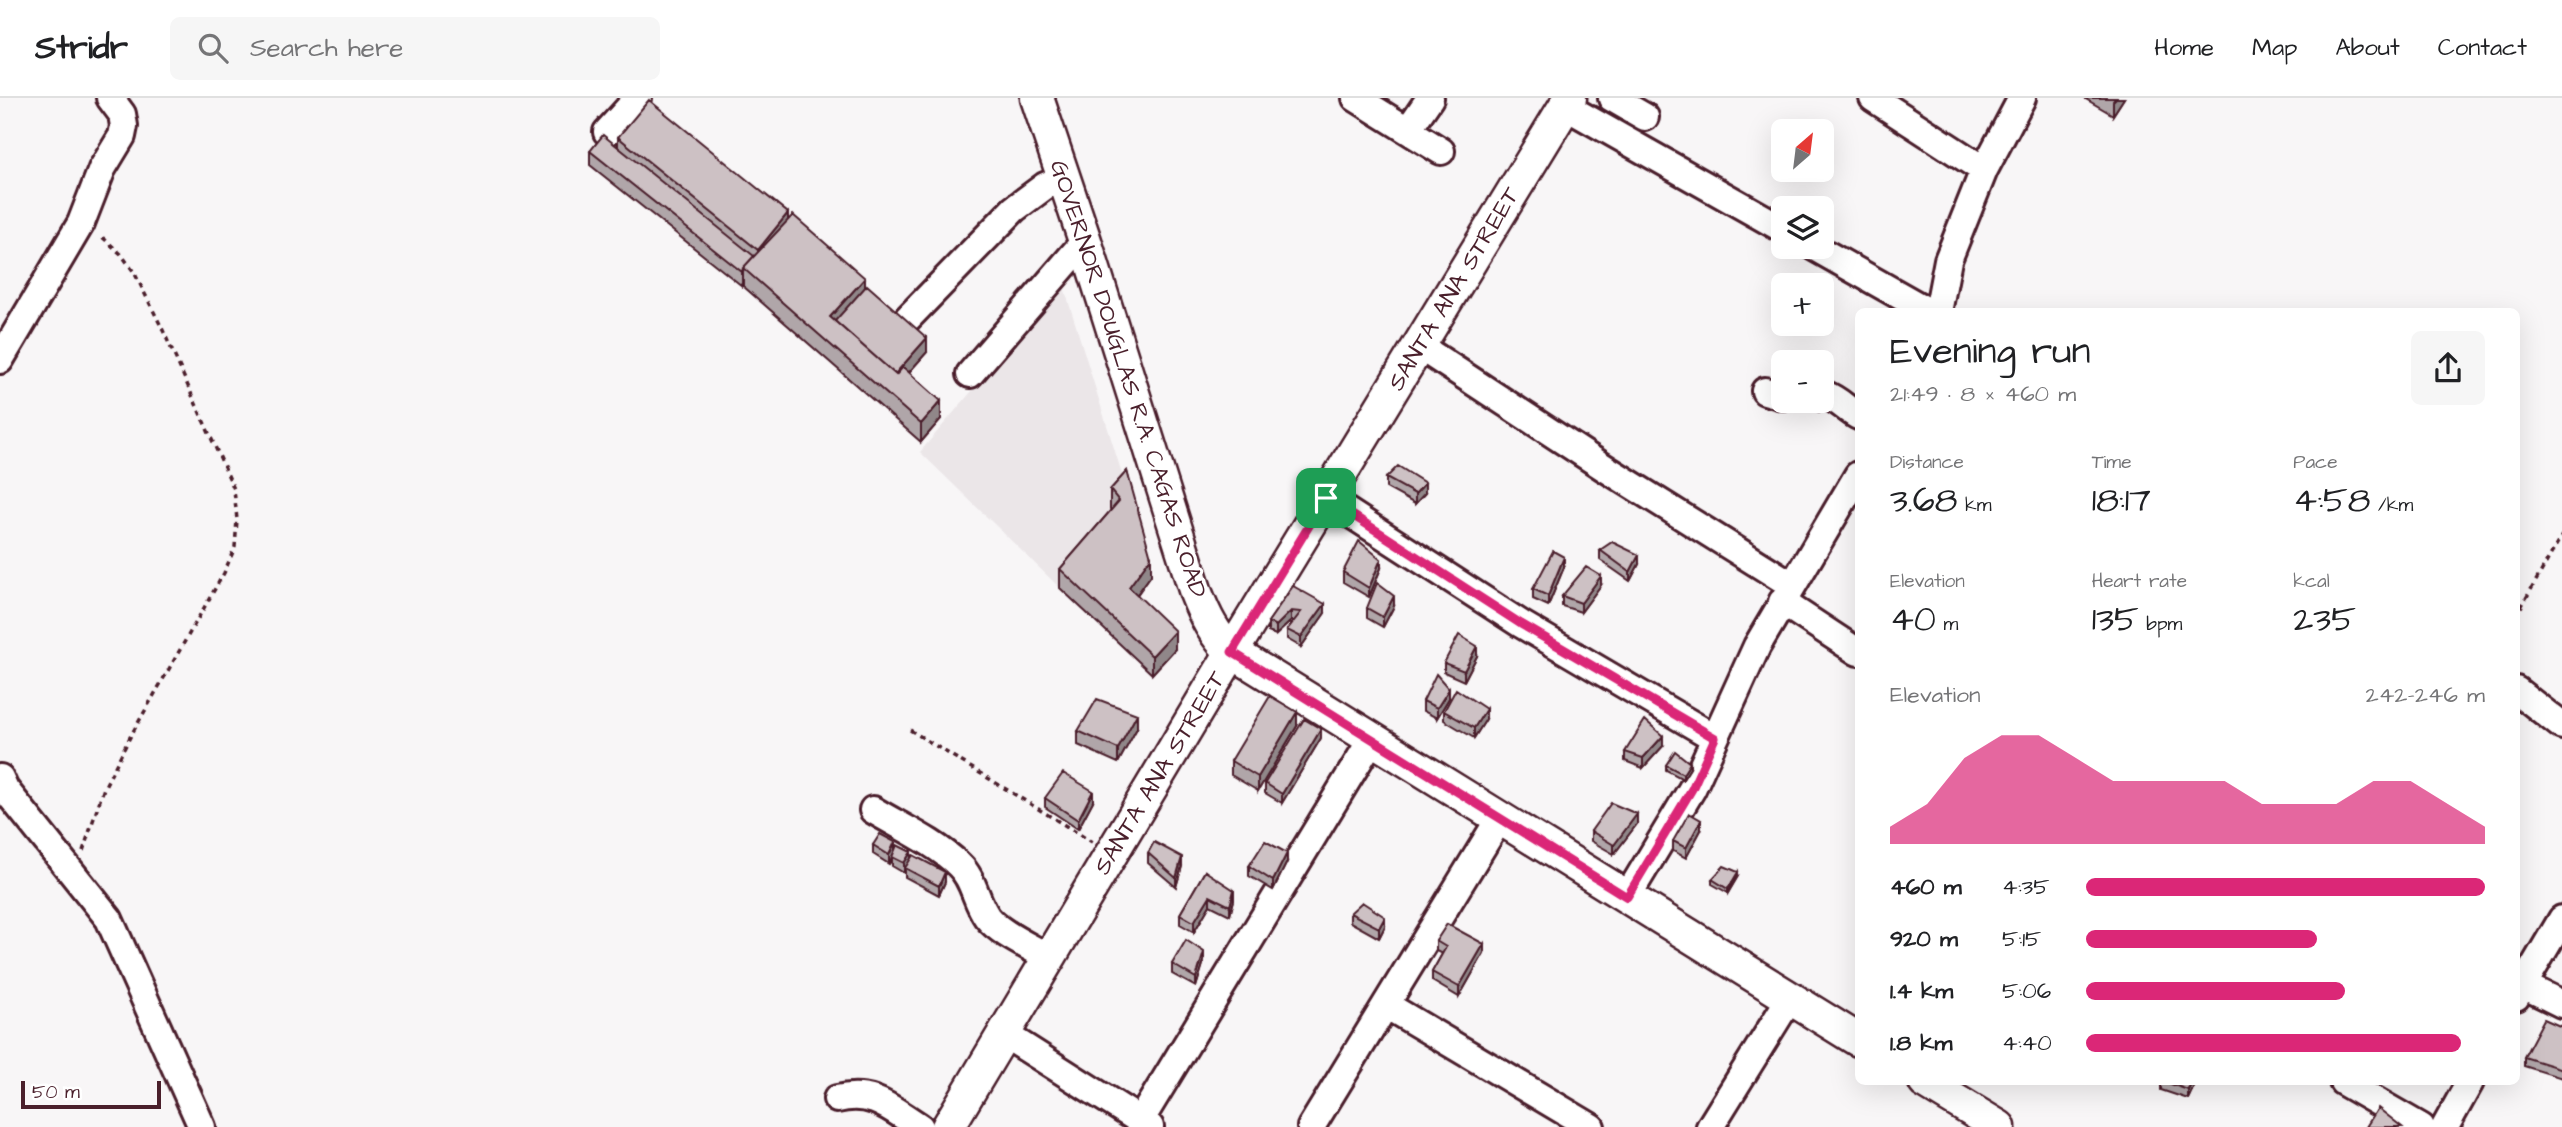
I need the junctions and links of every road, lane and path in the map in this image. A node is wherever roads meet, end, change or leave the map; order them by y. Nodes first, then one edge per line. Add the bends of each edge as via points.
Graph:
1 (110, 98) edge
2 (638, 98) edge
3 (1037, 98) edge
4 (1356, 98) edge
5 (1430, 98) edge
6 (1612, 98) edge
7 (1873, 98) edge
8 (2022, 98) edge
9 (1568, 102) edge
10 (1645, 117) dead end
11 (1408, 131) junction
12 (607, 132) dead end
13 (1441, 151) dead end
14 (1983, 170) junction
15 (1064, 178) junction
16 (1771, 222) edge
17 (81, 223) junction
18 (1085, 241) junction
19 (1834, 258) edge
20 (1922, 308) edge
21 (1939, 308) edge
22 (908, 318) edge
23 (1419, 346) junction
24 (0, 360) edge
25 (970, 374) dead end
26 (1834, 397) edge
27 (1855, 414) edge
28 (1855, 480) edge
29 (1326, 498) junction
30 (2562, 535) edge
31 (1787, 593) junction
32 (2520, 609) edge
33 (1855, 650) edge
34 (1232, 652) junction
35 (2520, 693) edge
36 (2562, 726) edge
37 (910, 730) dead end
38 (1715, 738) junction
39 (1372, 739) junction
40 (0, 778) edge
41 (873, 810) dead end
42 (1500, 818) junction
43 (1111, 854) junction
44 (77, 881) junction
45 (1627, 897) junction
46 (2562, 919) edge
47 (1049, 958) junction
48 (2520, 991) edge
49 (1790, 998) junction
50 (2562, 1004) edge
51 (1386, 1005) junction
52 (1004, 1034) junction
53 (1855, 1038) edge
54 (1936, 1085) edge
55 (2348, 1085) edge
56 (2468, 1085) edge
57 (837, 1100) dead end
58 (1145, 1124) edge
59 (202, 1127) edge
60 (920, 1127) edge
61 (948, 1127) edge
62 (1311, 1127) edge
63 (1591, 1127) edge
64 (1710, 1127) edge
65 (1999, 1127) edge
66 (2421, 1127) edge
67 (2445, 1127) edge

1 - 17 street via 122,114 124,127
2 - 12 street
3 - 15 main road, GOVERNOR DOUGLAS R.A. CAGAS ROAD
4 - 11 street
5 - 11 street
6 - 10 street
7 - 14 street
8 - 14 street
9 - 16 street
9 - 23 main road, SANTA ANA STREET
11 - 13 street
14 - 21 street via 1948,260
15 - 18 main road, GOVERNOR DOUGLAS R.A. CAGAS ROAD
15 - 22 street via 1014,209
17 - 24 street
17 - 44 path via 121,254 134,272 234,489 237,520 235,547 224,573 104,788 88,830
18 - 25 street
18 - 34 main road, GOVERNOR DOUGLAS R.A. CAGAS ROAD via 1196,593 1212,630
19 - 20 street
23 - 29 main road, SANTA ANA STREET
23 - 31 street
26 - 27 street
28 - 31 street
29 - 34 main road, SANTA ANA STREET
29 - 38 street via 1521,624
30 - 32 path
31 - 33 street
31 - 38 street
34 - 39 main road, GOVERNOR DOUGLAS R.A. CAGAS ROAD
34 - 43 main road, SANTA ANA STREET
35 - 36 street
37 - 43 path
38 - 45 street via 1692,789
39 - 42 main road, GOVERNOR DOUGLAS R.A. CAGAS ROAD
39 - 58 street
40 - 44 street
41 - 47 street via 961,867 988,919
42 - 45 main road, GOVERNOR DOUGLAS R.A. CAGAS ROAD
42 - 51 street
43 - 47 main road, SANTA ANA STREET
44 - 59 street via 109,919
45 - 49 main road, GOVERNOR DOUGLAS R.A. CAGAS ROAD
46 - 48 street
47 - 52 main road, SANTA ANA STREET
48 - 50 street
49 - 53 main road, GOVERNOR DOUGLAS R.A. CAGAS ROAD
49 - 64 street
51 - 62 street
51 - 63 street
52 - 58 street
52 - 61 main road, SANTA ANA STREET
54 - 65 main road
55 - 66 street
56 - 67 street
57 - 60 street via 869,1096

